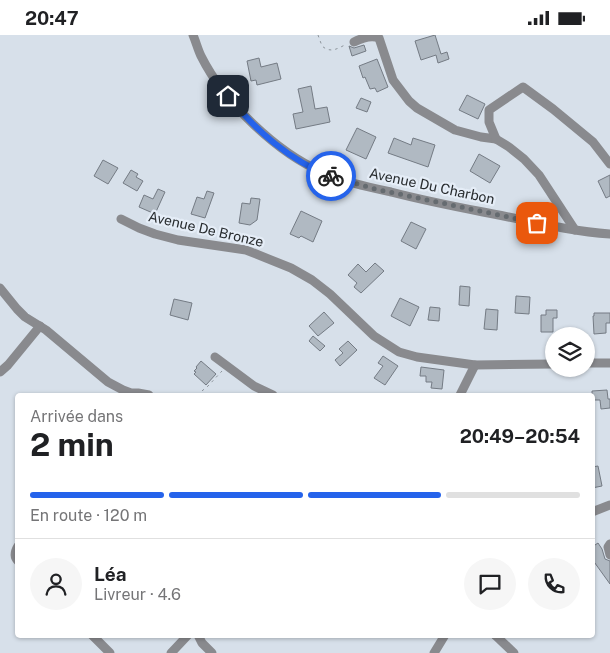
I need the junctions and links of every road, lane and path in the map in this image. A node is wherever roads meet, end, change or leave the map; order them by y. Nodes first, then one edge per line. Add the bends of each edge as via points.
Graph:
1 (193, 35) edge
2 (318, 35) edge
3 (354, 42) joint
4 (496, 139) junction
5 (610, 164) edge
6 (121, 219) dead end
7 (575, 230) junction
8 (610, 234) edge
9 (0, 288) edge
10 (40, 326) junction
11 (215, 357) dead end
12 (595, 363) edge
13 (610, 363) edge
14 (545, 364) edge
15 (475, 365) junction
16 (227, 366) junction
17 (0, 373) edge
18 (131, 393) edge
19 (199, 393) edge
20 (269, 393) edge
21 (461, 393) edge
22 (610, 505) edge
23 (595, 511) edge
24 (610, 544) edge
25 (610, 555) edge
26 (95, 638) edge
27 (185, 638) edge
28 (200, 638) edge
29 (435, 638) edge
30 (443, 638) edge
31 (498, 638) edge
32 (439, 643) junction
33 (110, 653) edge
34 (171, 653) edge
35 (212, 653) edge
36 (434, 653) edge
37 (514, 653) edge

1 - 7 street, Avenue Du Charbon via 201,56 239,109 256,127 302,163 375,189
2 - 3 path via 322,46 328,50
3 - 4 street via 373,35 379,38 393,79 417,109 455,130
4 - 5 street via 489,122 489,109 524,87 593,142
4 - 7 street via 524,159 539,175
6 - 15 street, Avenue De Bronze via 155,234 246,250 276,261 312,280 374,336 399,352
7 - 8 street, Avenue Du Charbon
9 - 10 street via 16,309
10 - 17 street
10 - 18 street via 108,382
11 - 16 street
12 - 13 street
14 - 15 street, Avenue De Bronze
15 - 21 street
16 - 19 path
16 - 20 street
22 - 23 street
24 - 25 street
26 - 33 street
27 - 34 street
28 - 35 street
29 - 32 street
30 - 32 street
31 - 37 street
32 - 36 street

